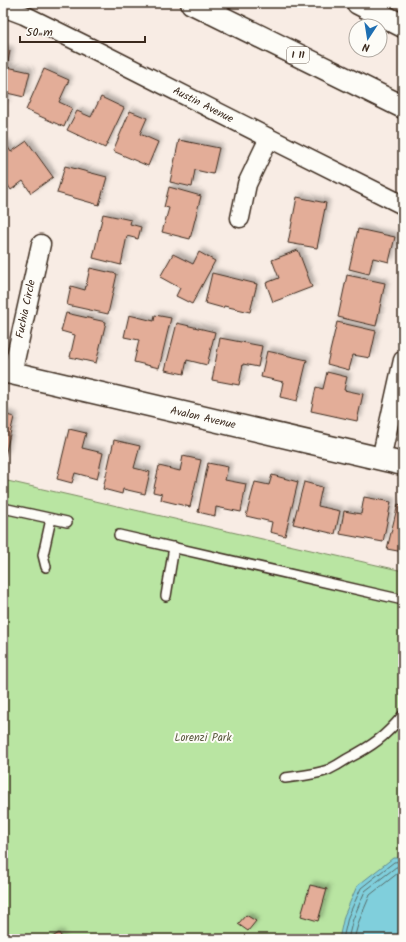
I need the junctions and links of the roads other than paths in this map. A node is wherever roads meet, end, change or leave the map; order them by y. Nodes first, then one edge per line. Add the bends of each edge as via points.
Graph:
1 (192, 3) edge
2 (358, 3) edge
3 (3, 7) edge
4 (403, 26) edge
5 (403, 107) edge
6 (269, 138) junction
7 (403, 205) edge
8 (240, 218) dead end
9 (41, 244) dead end
10 (403, 360) edge
11 (8, 372) edge
12 (381, 459) junction
13 (403, 464) edge
14 (3, 508) edge
15 (51, 519) junction
16 (67, 522) dead end
17 (119, 535) dead end
18 (174, 547) junction
19 (46, 568) dead end
20 (166, 596) dead end
21 (403, 600) edge
22 (403, 715) edge
23 (285, 778) dead end

1 - 5 main road, I 11
2 - 4 main road
3 - 6 street, Austin Avenue via 24,15
6 - 7 street, Austin Avenue
6 - 8 street via 247,184
9 - 11 street, Fuchia Circle
10 - 12 street
11 - 12 main road, Avalon Avenue
12 - 13 main road, Avalon Avenue
14 - 15 lane
15 - 16 lane
15 - 19 lane via 43,555
17 - 18 lane
18 - 20 lane
18 - 21 lane
22 - 23 lane via 392,729 372,746 328,770

